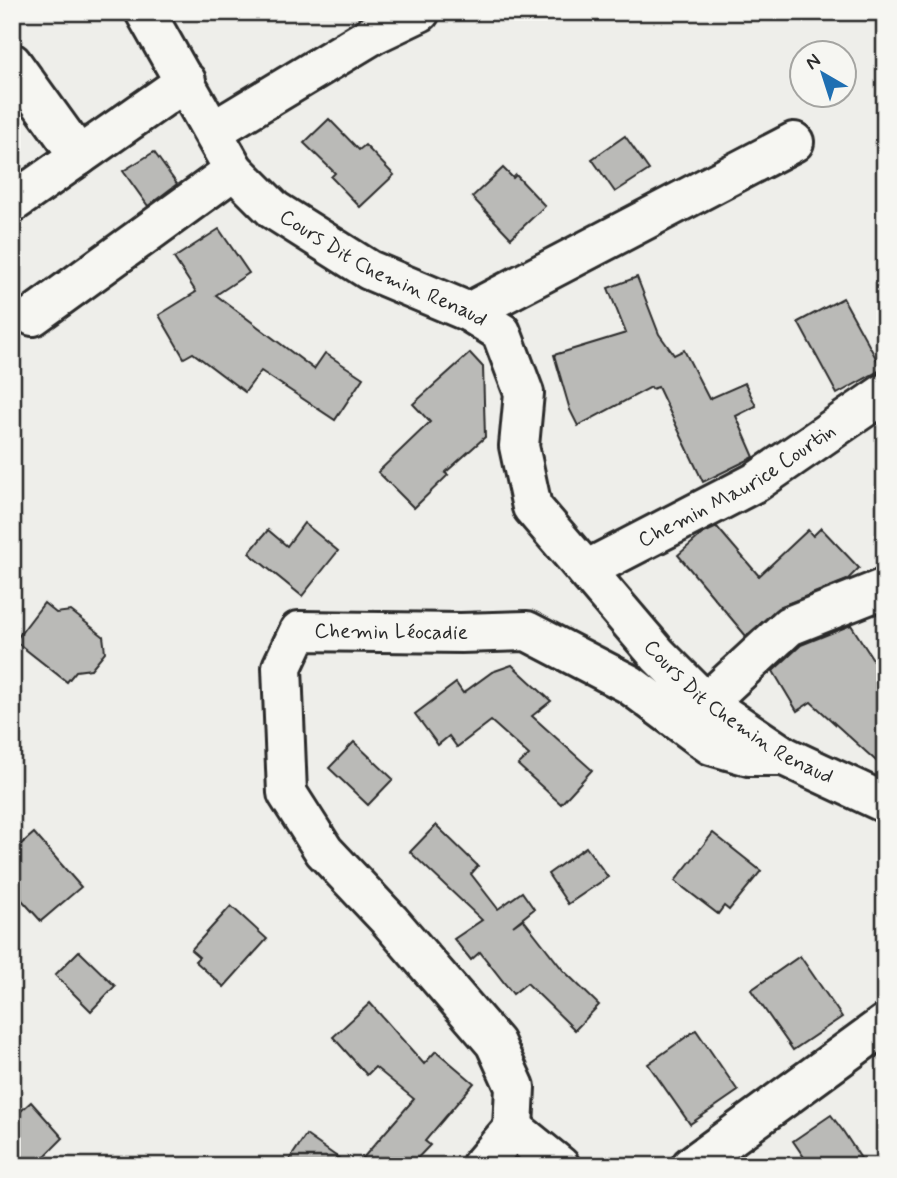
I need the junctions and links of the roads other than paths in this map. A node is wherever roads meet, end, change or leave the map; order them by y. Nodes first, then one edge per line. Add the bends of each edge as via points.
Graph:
1 (145, 12) edge
2 (420, 12) edge
3 (12, 63) edge
4 (186, 81) junction
5 (213, 131) junction
6 (794, 142) dead end
7 (79, 156) junction
8 (234, 170) junction
9 (12, 203) edge
10 (469, 312) junction
11 (33, 316) dead end
12 (885, 393) edge
13 (586, 570) junction
14 (885, 588) edge
15 (706, 704) junction
16 (784, 756) junction
17 (885, 803) edge
18 (885, 1024) edge
19 (506, 1150) edge
20 (560, 1166) edge
21 (691, 1166) edge

1 - 4 street, Cours Dit Chemin Renaud
2 - 5 street via 374,34
3 - 7 street
4 - 5 street, Cours Dit Chemin Renaud
4 - 7 street
5 - 8 street, Cours Dit Chemin Renaud
6 - 10 street
7 - 9 street
8 - 10 street, Cours Dit Chemin Renaud via 274,209 369,270
8 - 11 street
10 - 13 street, Cours Dit Chemin Renaud via 501,332 524,393 519,446 532,507
12 - 13 street, Chemin Maurice Courtin via 756,482
13 - 15 street, Cours Dit Chemin Renaud
14 - 15 street via 789,626
15 - 16 street, Cours Dit Chemin Renaud
16 - 17 street, Cours Dit Chemin Renaud
16 - 19 street, Chemin Léocadie via 749,756 711,745 629,684 527,631 299,631 282,667 287,793 324,850 495,1042 516,1087
18 - 21 street
19 - 20 street

